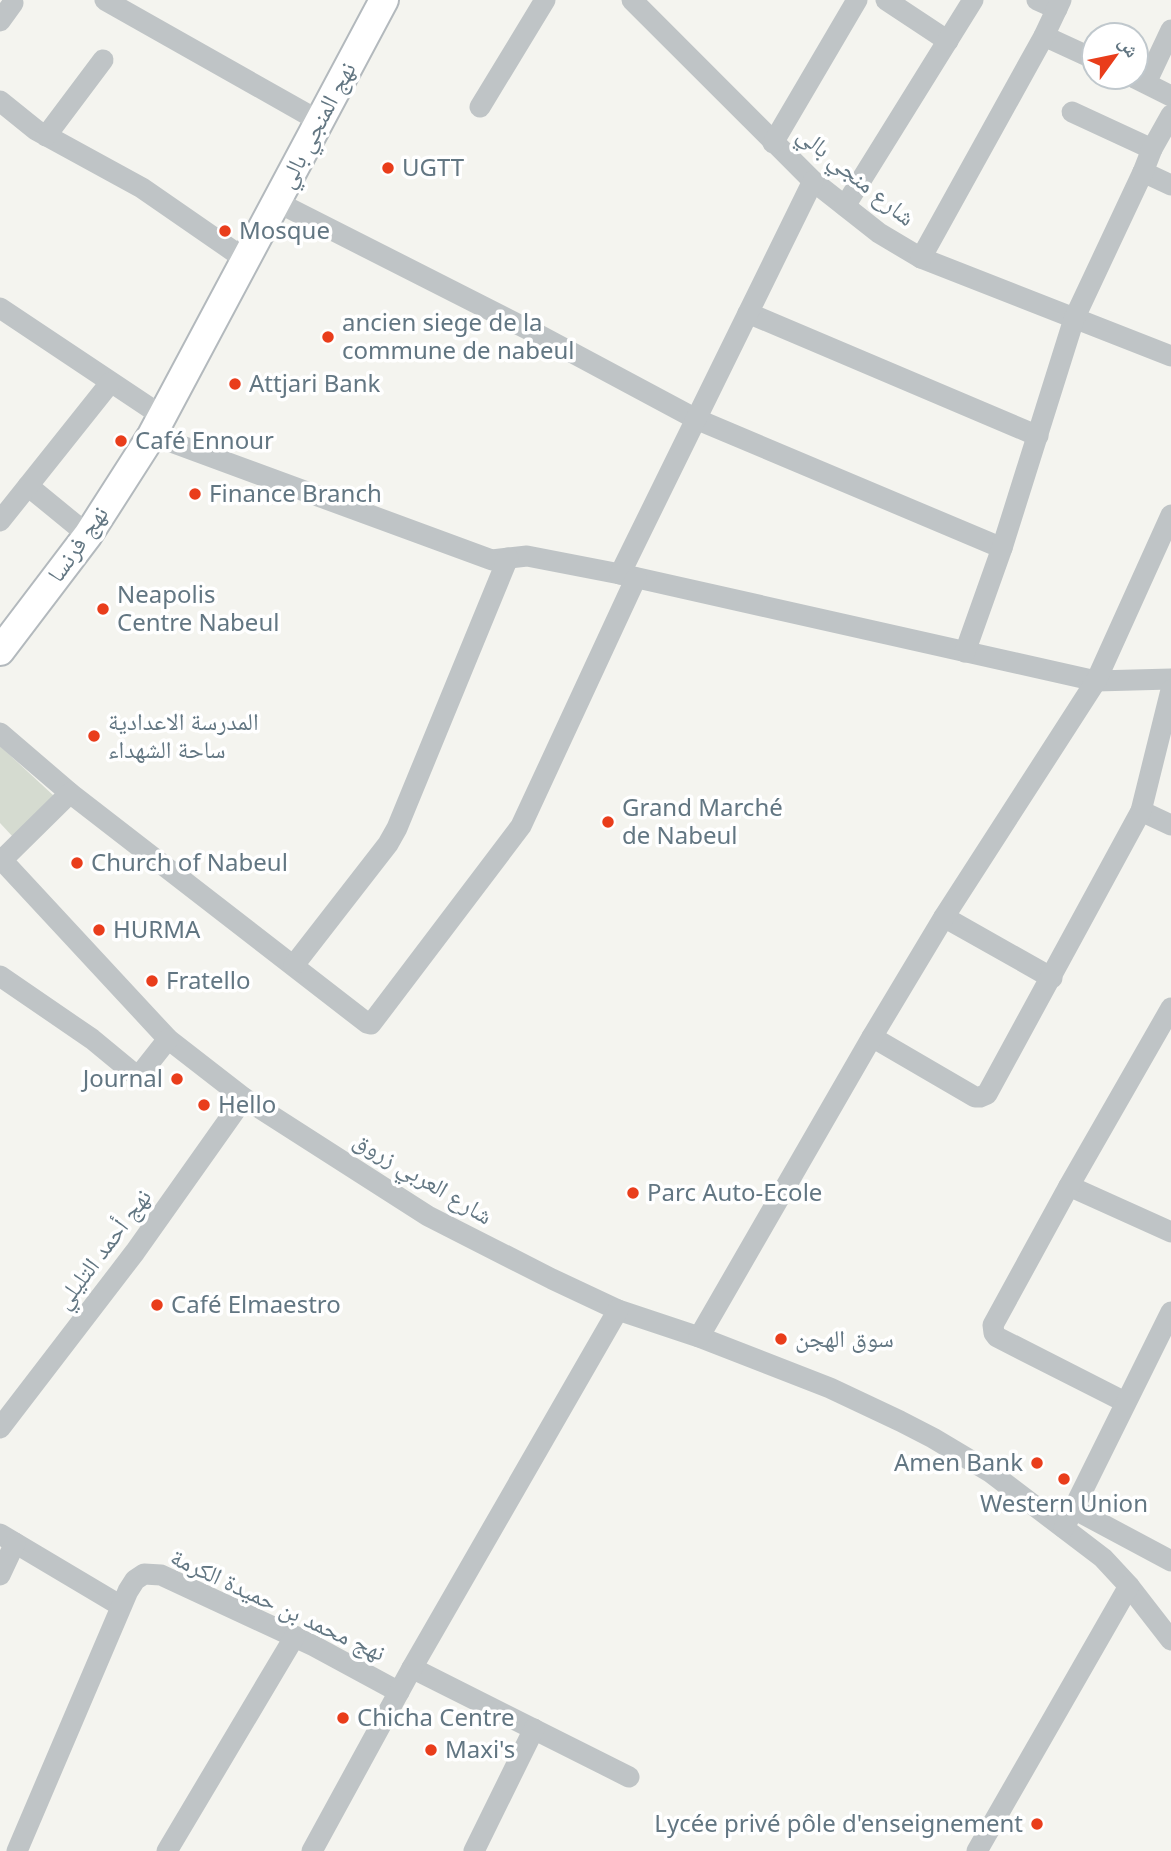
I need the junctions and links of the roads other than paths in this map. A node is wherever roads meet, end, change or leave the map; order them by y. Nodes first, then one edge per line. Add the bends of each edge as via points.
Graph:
1 (105, 0) edge
2 (384, 0) edge
3 (545, 0) edge
4 (632, 0) edge
5 (857, 0) edge
6 (886, 0) edge
7 (973, 0) edge
8 (13, 3) dead end
9 (1052, 3) edge
10 (0, 20) edge
11 (1171, 30) edge
12 (1044, 36) junction
13 (948, 41) junction
14 (1080, 53) edge
15 (103, 60) dead end
16 (1150, 64) edge
17 (1150, 85) edge
18 (1171, 96) edge
19 (0, 101) edge
20 (480, 107) dead end
21 (1072, 112) dead end
22 (1171, 115) edge
23 (319, 121) junction
24 (46, 136) junction
25 (773, 143) junction
26 (1152, 149) junction
27 (1143, 172) junction
28 (813, 181) junction
29 (1171, 185) edge
30 (277, 202) junction
31 (845, 206) junction
32 (921, 258) junction
33 (246, 260) junction
34 (0, 308) edge
35 (748, 313) junction
36 (1074, 319) junction
37 (1171, 356) edge
38 (110, 383) junction
39 (696, 419) junction
40 (157, 425) junction
41 (1038, 436) junction
42 (28, 486) junction
43 (1171, 515) edge
44 (0, 521) edge
45 (88, 535) junction
46 (1002, 548) junction
47 (509, 558) junction
48 (628, 576) junction
49 (0, 651) edge
50 (965, 652) junction
51 (1171, 679) edge
52 (1096, 681) junction
53 (1171, 690) edge
54 (0, 733) edge
55 (70, 793) junction
56 (1141, 811) junction
57 (1171, 825) edge
58 (1, 860) edge
59 (944, 917) junction
60 (294, 965) junction
61 (0, 975) edge
62 (1052, 978) junction
63 (1169, 1015) edge
64 (873, 1037) junction
65 (168, 1039) junction
66 (244, 1098) junction
67 (1069, 1186) junction
68 (1171, 1232) edge
69 (618, 1310) junction
70 (1168, 1324) edge
71 (699, 1337) junction
72 (1125, 1402) junction
73 (0, 1428) edge
74 (1072, 1508) junction
75 (1063, 1528) junction
76 (7, 1538) edge
77 (1171, 1561) edge
78 (0, 1575) edge
79 (1129, 1586) junction
80 (121, 1606) junction
81 (295, 1636) junction
82 (1171, 1640) edge
83 (412, 1668) junction
84 (399, 1692) junction
85 (534, 1729) junction
86 (629, 1777) dead end
87 (17, 1851) edge
88 (167, 1851) edge
89 (312, 1851) edge
90 (474, 1851) edge
91 (977, 1851) edge

1 - 23 street
2 - 23 street, نهج المنجي بالي
3 - 20 street
4 - 25 street, شارع منجي بالي
5 - 25 street
6 - 13 street
7 - 13 street
8 - 10 street
9 - 12 street
11 - 16 street
12 - 14 street
12 - 32 street
13 - 31 street
15 - 24 street
17 - 18 street
19 - 24 street
21 - 26 street
22 - 26 street
23 - 30 street, نهج المنجي بالي
24 - 33 street via 142,188
25 - 28 street, شارع منجي بالي
26 - 27 street
27 - 29 street
27 - 36 street
28 - 31 street, شارع منجي بالي
28 - 35 street
30 - 33 street, نهج المنجي بالي
30 - 39 street
31 - 32 street, شارع منجي بالي
32 - 36 street, شارع منجي بالي
33 - 40 street, نهج المنجي بالي
34 - 38 street
35 - 39 street
35 - 41 street
36 - 37 street, شارع منجي بالي
36 - 41 street
38 - 40 street
38 - 42 street
39 - 46 street
39 - 48 street
40 - 45 street, نهج فرنسا
40 - 47 street via 492,560
41 - 46 street
42 - 44 street
42 - 45 street
43 - 52 street
45 - 49 street, نهج فرنسا
46 - 50 street
47 - 48 street via 527,556
47 - 60 street via 397,828
48 - 50 street
48 - 60 street via 521,826 376,1021 367,1023
50 - 52 street
51 - 52 street
52 - 59 street
53 - 56 street
54 - 55 street
55 - 58 street
55 - 60 street
56 - 57 street
56 - 62 street
58 - 65 street, شارع العربي زروق
59 - 62 street
59 - 64 street
61 - 65 street via 93,1039 138,1077
62 - 64 street via 984,1096 975,1097
63 - 67 street
64 - 71 street
65 - 66 street, شارع العربي زروق
66 - 69 street, شارع العربي زروق via 428,1216
66 - 73 street, نهج أحمد التليلي via 135,1252
67 - 68 street
67 - 72 street via 993,1325 994,1333
69 - 71 street, شارع العربي زروق
69 - 83 street
70 - 72 street
71 - 75 street, شارع العربي زروق via 830,1388 933,1438 990,1472
72 - 74 street
74 - 75 street
74 - 77 street
75 - 79 street via 1103,1558
76 - 78 street
76 - 80 street
79 - 82 street
79 - 91 street
80 - 81 street, نهج محمد بن حميدة الكرمة via 135,1580 144,1574 161,1575
80 - 87 street, نهج محمد بن حميدة الكرمة
81 - 84 street, نهج محمد بن حميدة الكرمة
81 - 88 street
83 - 84 street
83 - 85 street
84 - 89 street
85 - 86 street
85 - 90 street

